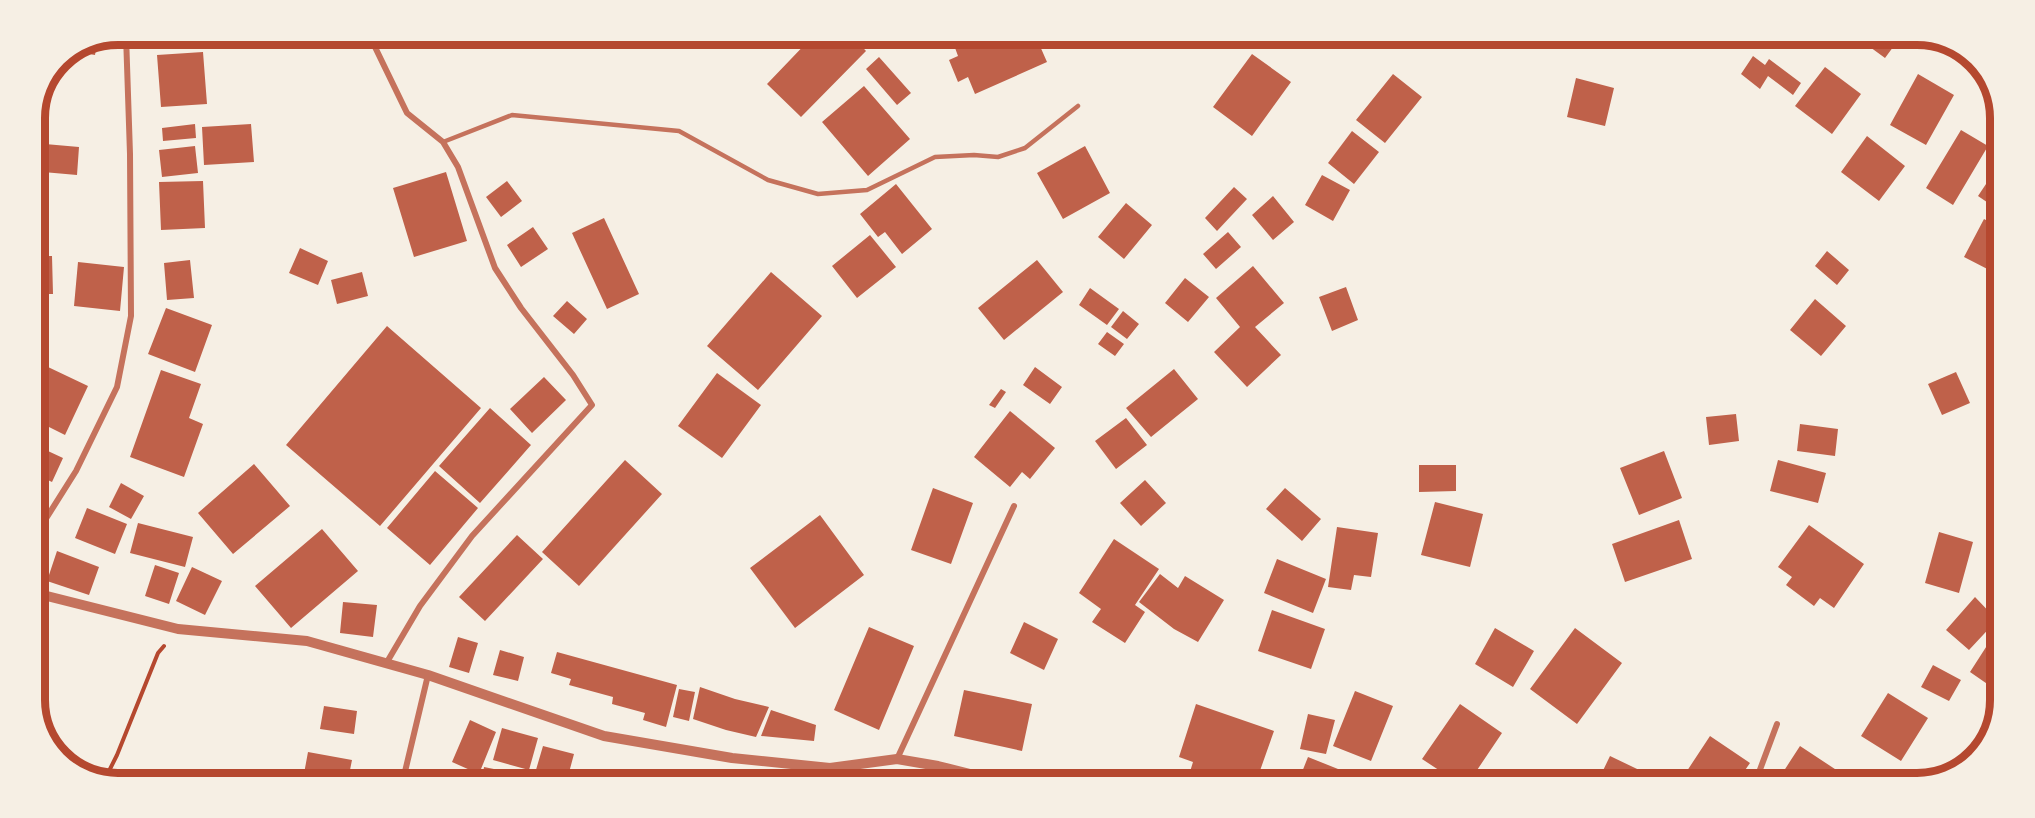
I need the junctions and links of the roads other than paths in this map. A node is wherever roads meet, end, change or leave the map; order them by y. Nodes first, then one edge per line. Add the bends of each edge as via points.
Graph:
1 (126, 45) edge
2 (374, 45) edge
3 (1078, 106) dead end
4 (443, 142) junction
5 (1014, 506) dead end
6 (45, 520) edge
7 (45, 596) edge
8 (387, 662) junction
9 (428, 675) junction
10 (1777, 724) dead end
11 (897, 759) junction
12 (405, 773) edge
13 (966, 773) edge
14 (1759, 773) edge

1 - 6 street via 131,316 117,387 76,471
2 - 4 street via 407,113
3 - 4 lane via 1025,148 999,157 935,158 867,190 818,194 768,180 679,131 512,115
4 - 8 street via 458,167 495,268 592,405 472,536 420,606
5 - 11 street
7 - 8 street via 178,629 307,641
8 - 9 street
9 - 11 street via 604,736 732,759 830,768
9 - 12 street
10 - 14 street
11 - 13 street

